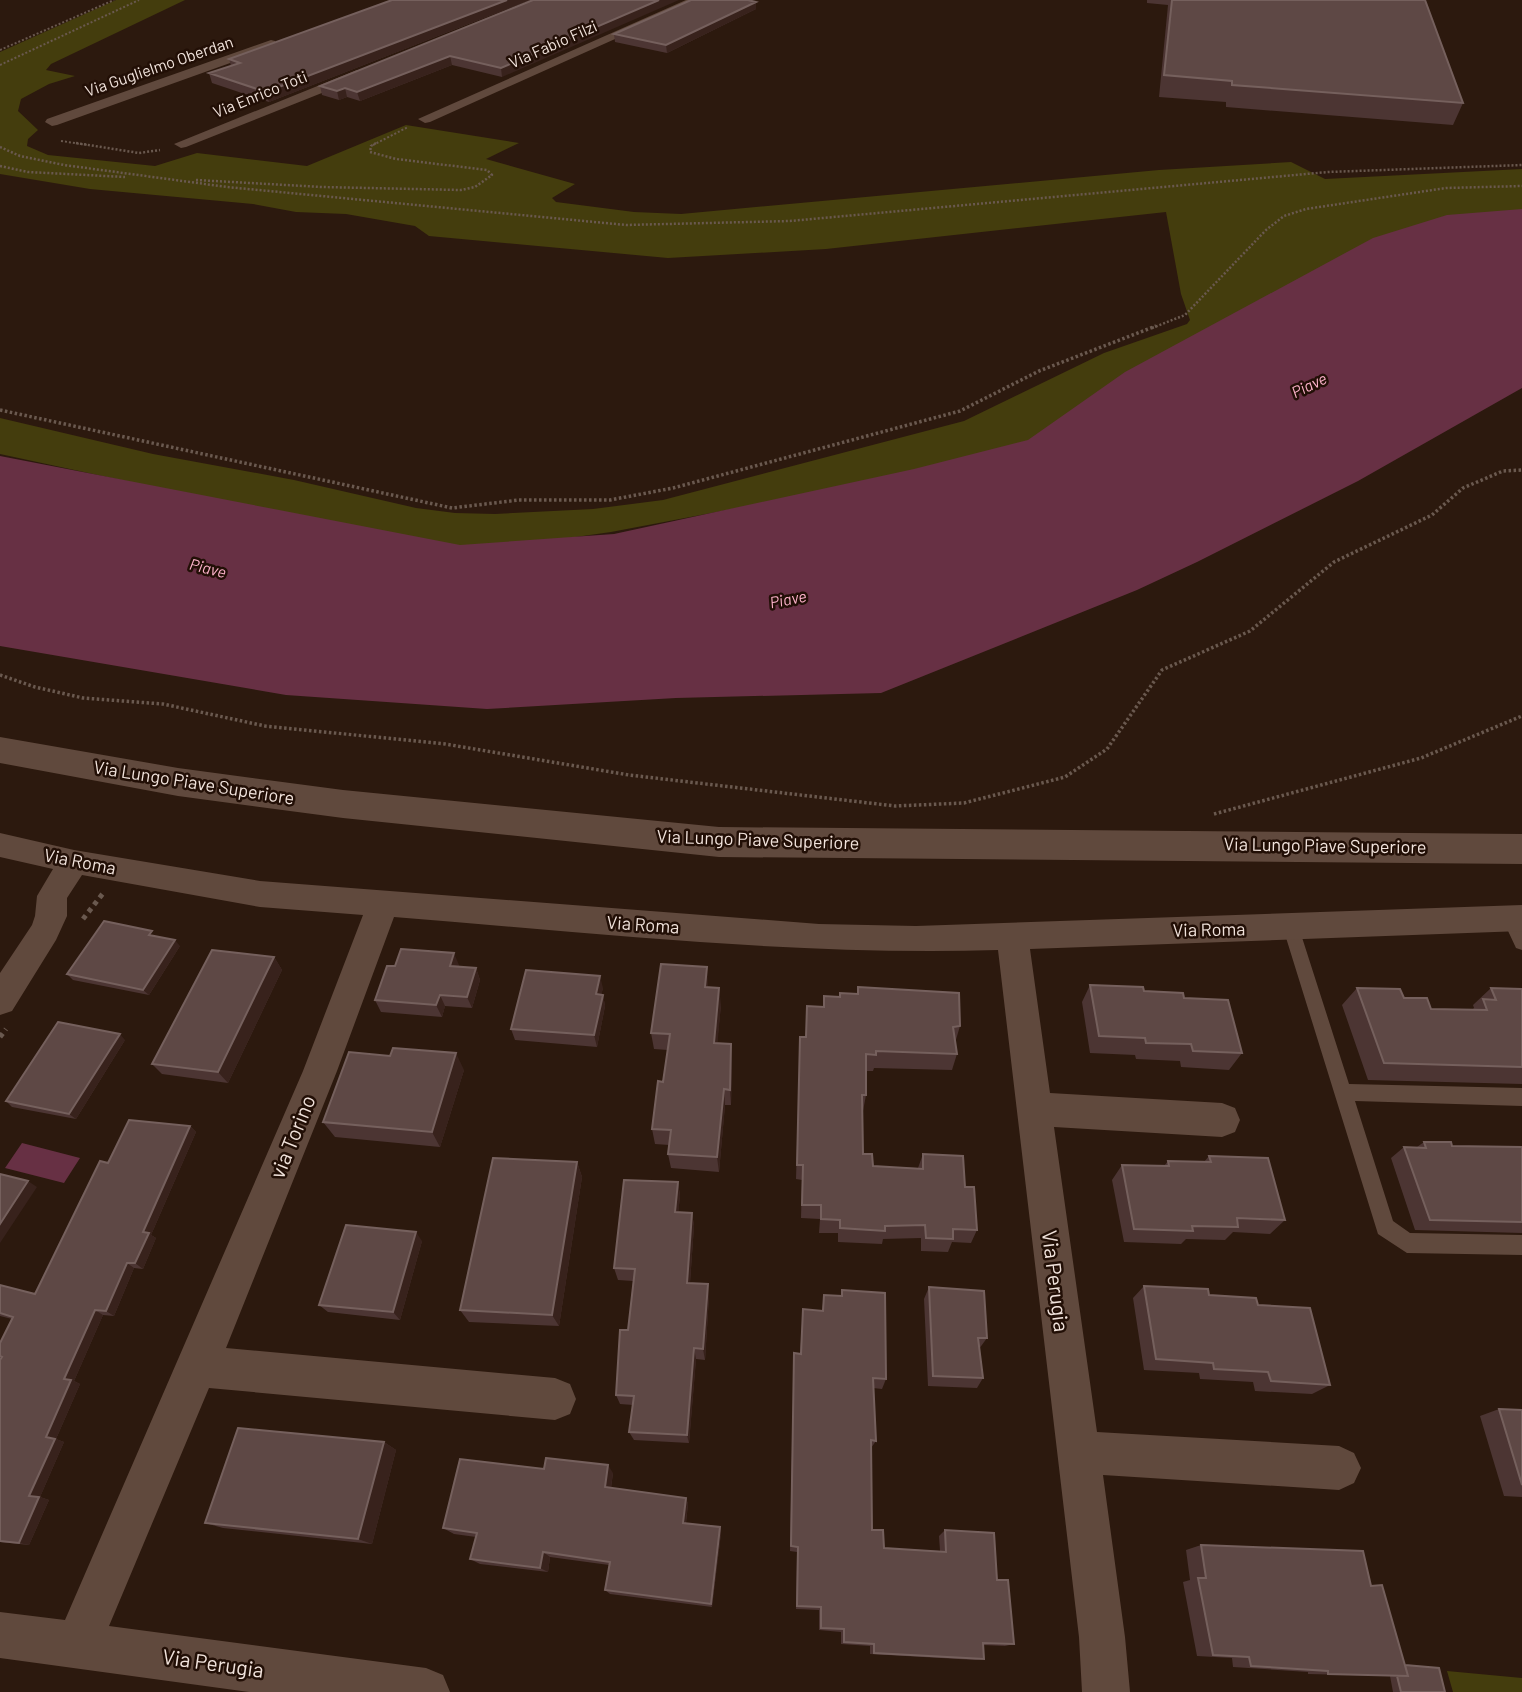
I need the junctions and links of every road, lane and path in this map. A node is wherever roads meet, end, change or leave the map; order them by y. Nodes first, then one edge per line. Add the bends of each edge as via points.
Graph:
1 (114, 0) edge
2 (139, 0) edge
3 (696, 0) edge
4 (279, 42) edge
5 (0, 50) edge
6 (0, 65) edge
7 (369, 69) edge
8 (425, 119) joint
9 (52, 122) joint
10 (181, 144) joint
11 (0, 147) edge
12 (1522, 165) edge
13 (0, 166) edge
14 (152, 178) junction
15 (1522, 186) edge
16 (0, 410) edge
17 (1522, 470) edge
18 (0, 675) edge
19 (1522, 716) edge
20 (0, 751) edge
21 (1203, 816) dead end
22 (0, 845) edge
23 (1522, 849) edge
24 (74, 862) junction
25 (382, 906) junction
26 (1518, 927) edge
27 (1291, 928) junction
28 (1012, 935) junction
29 (0, 1001) edge
30 (1341, 1092) junction
31 (1522, 1097) edge
32 (1034, 1109) junction
33 (1222, 1120) dead end
34 (1522, 1245) edge
35 (198, 1366) junction
36 (555, 1399) dead end
37 (1077, 1452) junction
38 (1339, 1468) dead end
39 (0, 1635) edge
40 (78, 1645) junction
41 (426, 1692) edge
42 (1106, 1692) edge

1 - 5 path
2 - 6 path
3 - 8 street, Via Fabio Filzi
4 - 9 street, Via Guglielmo Oberdan
7 - 10 street, Via Enrico Toti
8 - 14 path via 378,140 370,152 487,170 492,175 487,181 461,190
9 - 10 path via 46,134 65,142 138,153
11 - 14 path via 20,156
12 - 14 path via 1328,172 790,221 698,225 626,225
13 - 14 path
15 - 16 path via 1446,188 1284,216 1185,315 1039,371 960,411 686,485 610,500 519,500 452,508
17 - 18 path via 1503,471 1464,488 1432,515 1334,562 1250,631 1162,670 1107,749 1065,777 964,803 895,806 629,775 445,744 265,726 163,704 83,698
19 - 21 path via 1421,758
20 - 23 main road, Via Lungo Piave Superiore via 343,804 719,842
22 - 24 street, Via Roma
24 - 25 street, Via Roma via 260,894
24 - 29 street via 52,896 45,932
25 - 28 street, Via Roma via 820,937
25 - 35 street, via Torino via 320,1071
26 - 27 street, Via Roma
27 - 28 street, Via Roma
27 - 30 lane
28 - 32 street, Via Perugia
30 - 31 lane
30 - 34 lane via 1385,1227 1407,1242
32 - 33 street
32 - 37 street, Via Perugia
35 - 36 street
35 - 40 street, via Torino
37 - 38 street
37 - 42 street, Via Perugia
39 - 40 street, Via Perugia
40 - 41 street, Via Perugia

